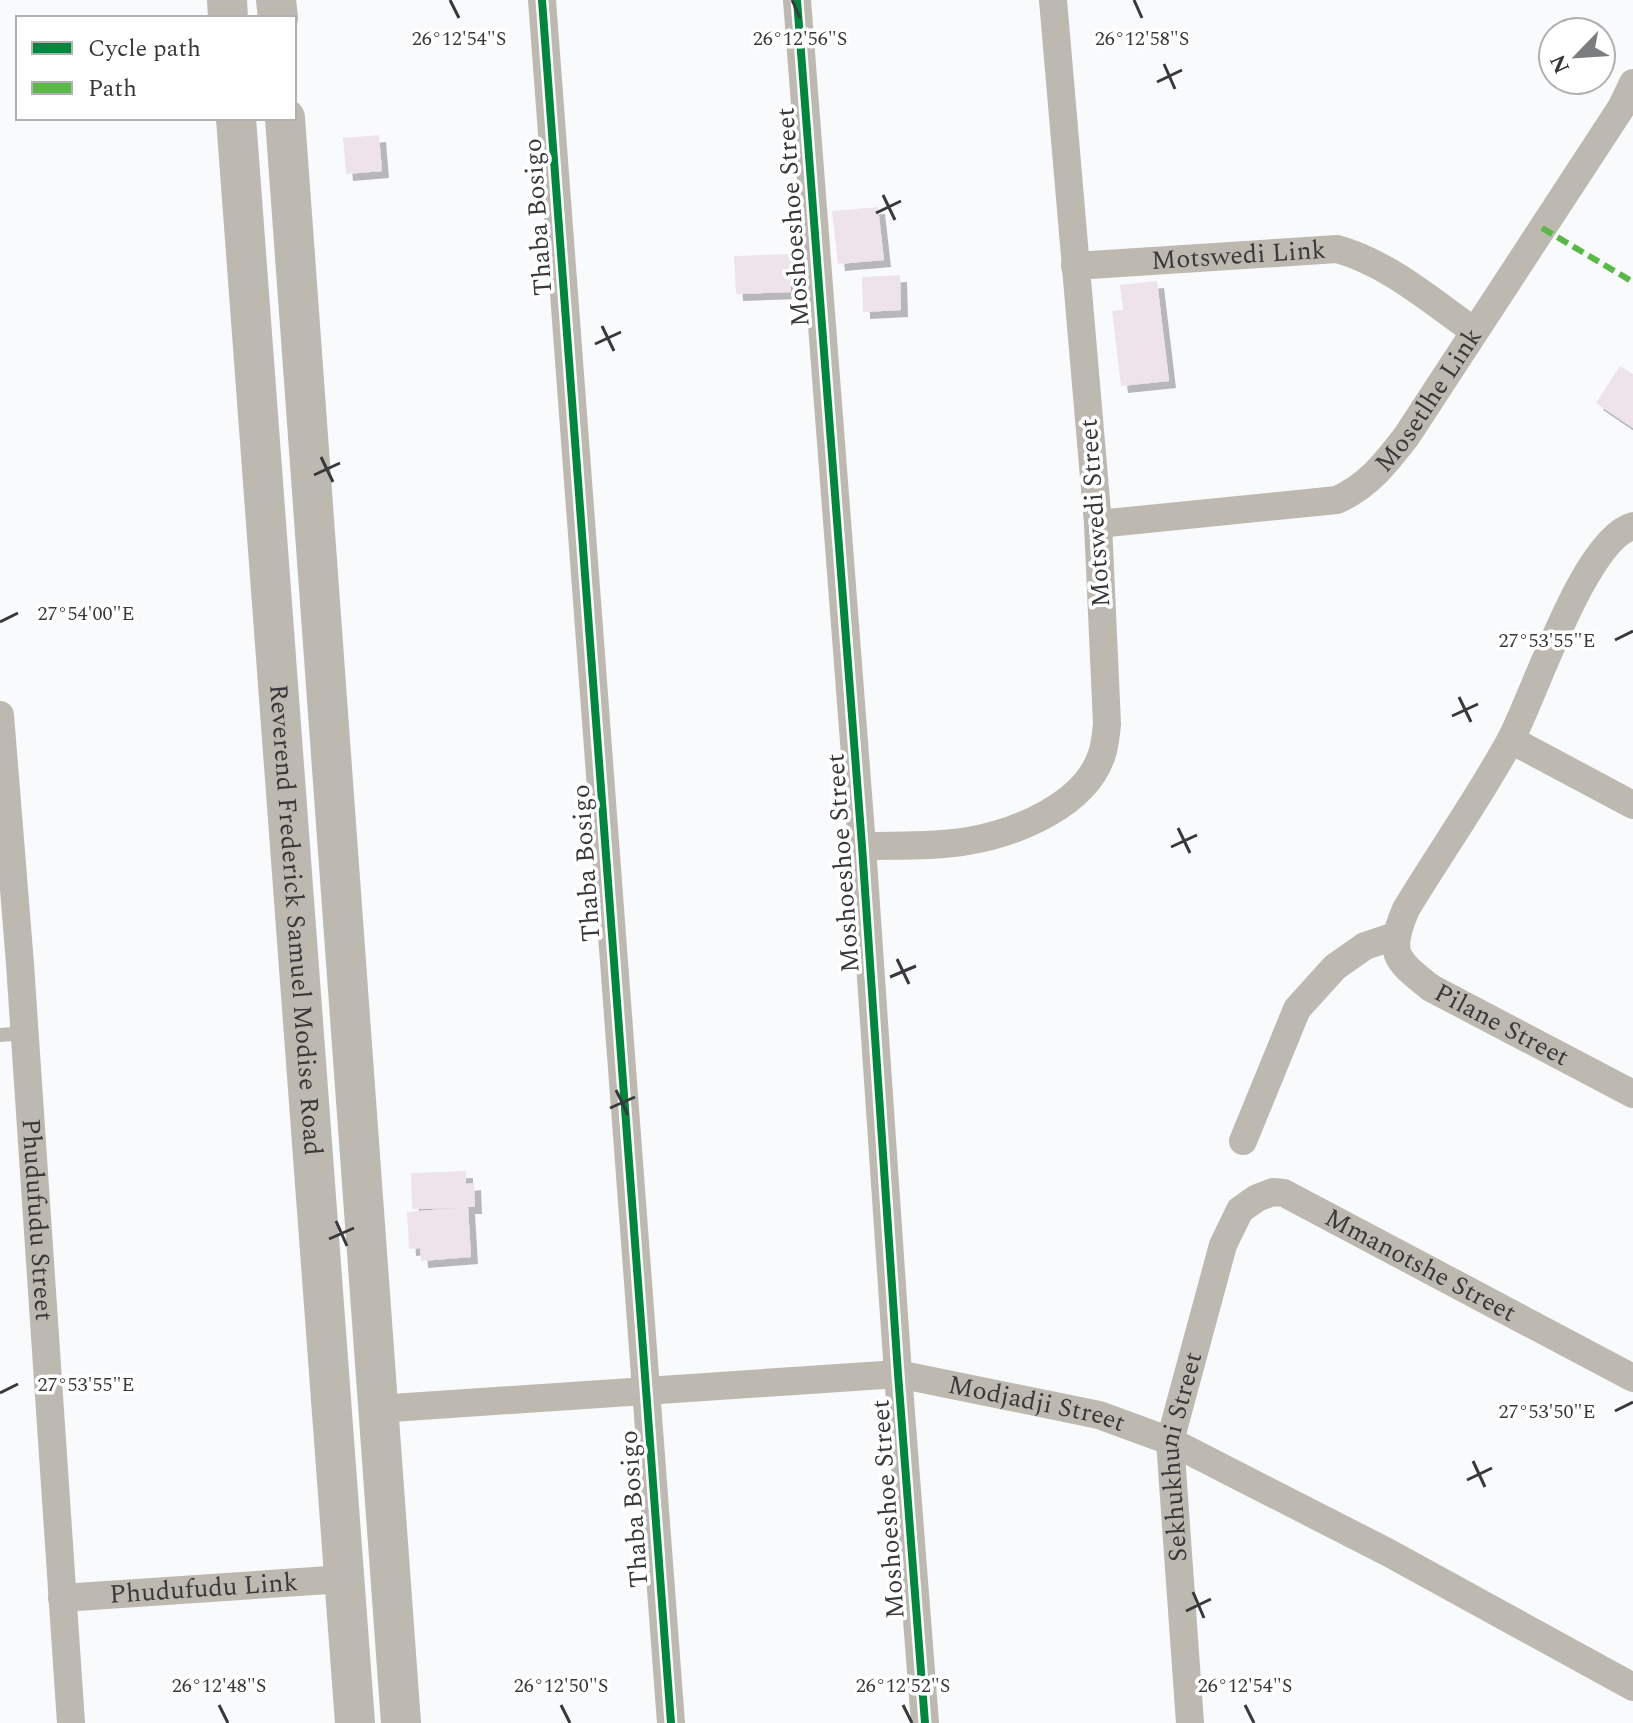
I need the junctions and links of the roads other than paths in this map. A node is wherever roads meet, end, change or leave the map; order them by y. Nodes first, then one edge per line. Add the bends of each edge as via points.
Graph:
1 (542, 0) edge
2 (797, 0) edge
3 (1053, 0) edge
4 (1633, 83) edge
5 (236, 120) edge
6 (285, 120) edge
7 (1075, 266) junction
8 (1474, 331) junction
9 (1098, 524) junction
10 (1633, 526) edge
11 (0, 715) edge
12 (1511, 740) junction
13 (1633, 805) edge
14 (862, 846) junction
15 (1395, 936) junction
16 (10, 964) edge
17 (12, 1034) edge
18 (1633, 1094) edge
19 (1243, 1141) dead end
20 (1223, 1245) joint
21 (898, 1374) junction
22 (1633, 1378) edge
23 (645, 1390) junction
24 (377, 1409) junction
25 (1170, 1441) junction
26 (344, 1579) junction
27 (62, 1598) junction
28 (1633, 1687) edge
29 (71, 1723) edge
30 (355, 1723) edge
31 (401, 1723) edge
32 (671, 1723) edge
33 (925, 1723) edge
34 (1190, 1723) edge

1 - 23 street, Thaba Bosigo
2 - 14 street, Moshoeshoe Street
3 - 7 street, Motswedi Street
4 - 8 street, Mosetlhe Link
5 - 26 main road, Reverend Frederick Samuel Modise Road
6 - 24 main road, Reverend Frederick Samuel Modise Road
7 - 8 street, Motswedi Link via 1337,249 1388,271
7 - 9 street, Motswedi Street
8 - 9 street, Mosetlhe Link via 1406,437 1356,491 1337,500
9 - 14 street, Motswedi Street via 1107,724 1103,754 1092,775 1075,797 999,833 967,841
10 - 12 street via 1612,541 1561,623
11 - 16 street, Phudufudu Street
12 - 13 street
12 - 15 street via 1406,909
14 - 21 street, Moshoeshoe Street
15 - 18 street, Pilane Street via 1403,965 1431,988
15 - 19 street via 1365,946 1335,967 1297,1009
16 - 17 street, Phudufudu Street
17 - 27 street, Phudufudu Street
20 - 22 street, Mmanotshe Street via 1240,1210 1257,1198 1284,1193
20 - 25 street, Sekhukhuni Street
21 - 23 street, Modjadji Street
21 - 25 street, Modjadji Street via 1099,1415
21 - 33 street, Moshoeshoe Street
23 - 24 street, Modjadji Street
23 - 32 street, Thaba Bosigo
24 - 31 main road, Reverend Frederick Samuel Modise Road
25 - 28 street, Modjadji Street
25 - 34 street, Sekhukhuni Street
26 - 27 street, Phudufudu Link
26 - 30 main road, Reverend Frederick Samuel Modise Road
27 - 29 street, Phudufudu Street

